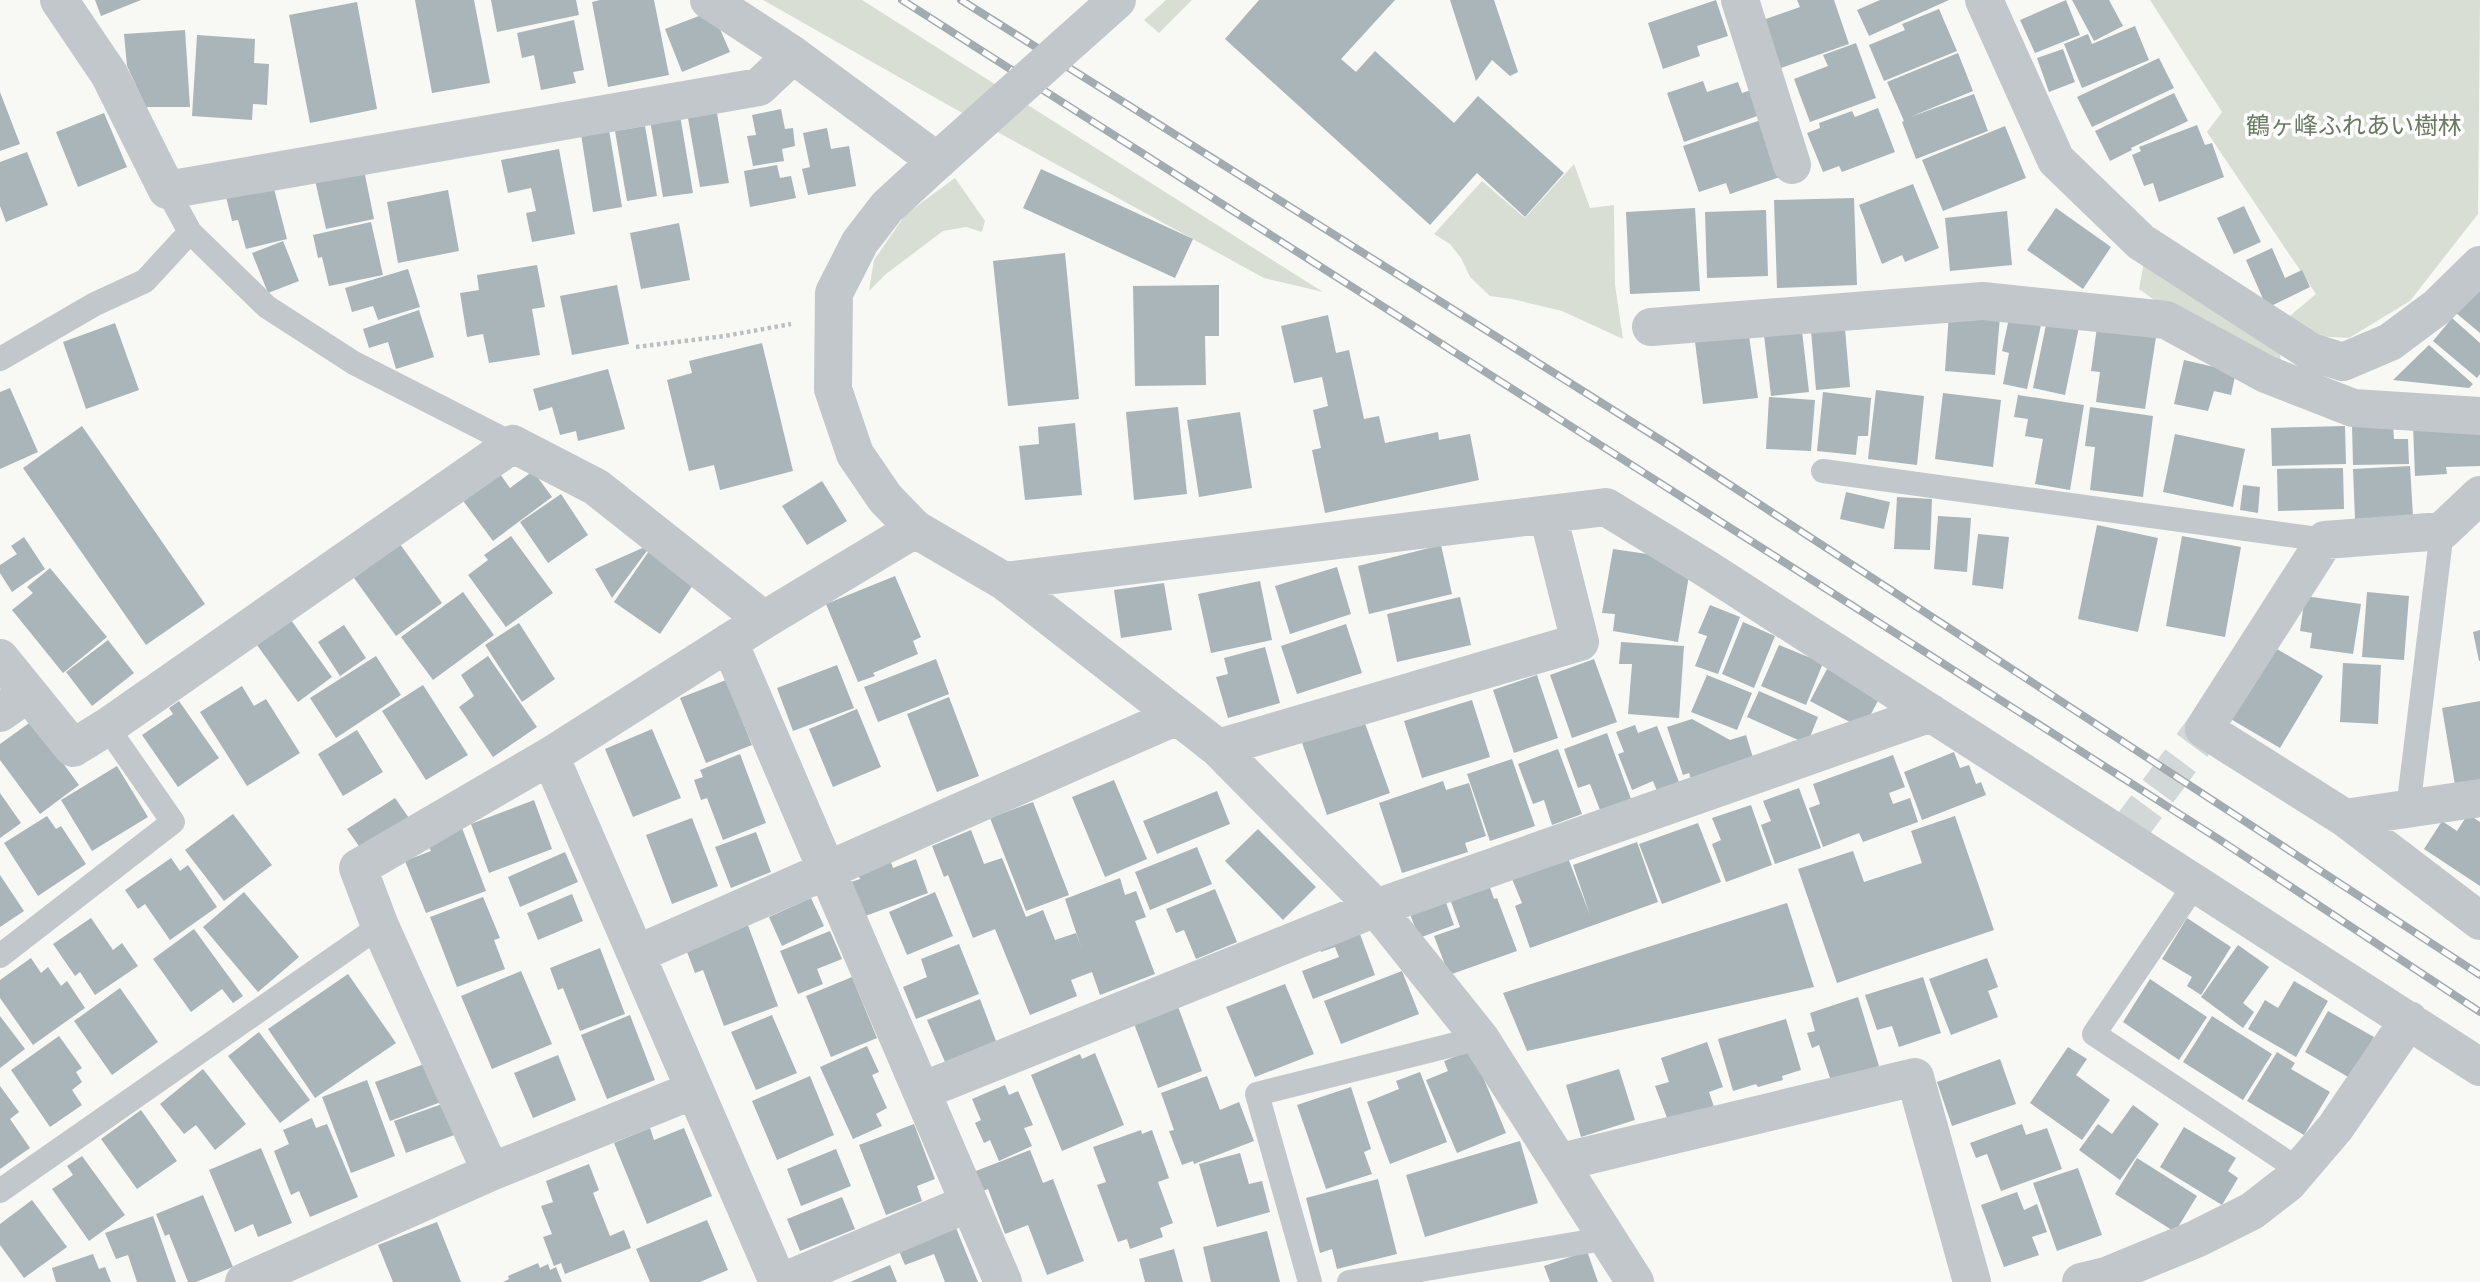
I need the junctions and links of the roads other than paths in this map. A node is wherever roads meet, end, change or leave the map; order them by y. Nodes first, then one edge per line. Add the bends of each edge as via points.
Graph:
1 (60, 0) edge
2 (709, 0) edge
3 (1117, 0) edge
4 (1741, 0) edge
5 (1984, 0) edge
6 (793, 55) junction
7 (937, 161) junction
8 (1792, 165) dead end
9 (167, 190) junction
10 (190, 232) junction
11 (2480, 265) edge
12 (1651, 327) dead end
13 (0, 359) edge
14 (2305, 370) junction
15 (2480, 416) edge
16 (513, 444) junction
17 (1823, 471) dead end
18 (2480, 495) edge
19 (1548, 515) junction
20 (915, 529) junction
21 (2442, 531) junction
22 (2325, 540) junction
23 (1004, 580) junction
24 (764, 620) junction
25 (729, 642) junction
26 (0, 658) edge
27 (14, 703) edge
28 (1931, 713) junction
29 (1177, 716) junction
30 (107, 727) junction
31 (1219, 748) junction
32 (550, 756) junction
33 (2480, 798) edge
34 (2408, 809) junction
35 (2345, 818) junction
36 (827, 869) junction
37 (2196, 883) junction
38 (1376, 908) junction
39 (2480, 921) edge
40 (380, 926) junction
41 (637, 954) junction
42 (0, 956) edge
43 (2409, 1020) junction
44 (1480, 1038) junction
45 (2480, 1067) edge
46 (694, 1090) junction
47 (922, 1091) junction
48 (1561, 1162) junction
49 (2299, 1170) junction
50 (491, 1172) junction
51 (0, 1191) edge
52 (969, 1203) junction
53 (1609, 1238) junction
54 (244, 1282) edge
55 (780, 1282) edge
56 (1003, 1282) edge
57 (1310, 1282) edge
58 (1349, 1282) edge
59 (1635, 1282) edge
60 (1972, 1282) edge
61 (2081, 1282) edge

1 - 9 street via 108,74
2 - 6 street
3 - 7 street, bridge
4 - 8 street
5 - 14 street via 2056,160 2141,242
6 - 7 street
6 - 9 street via 759,87
7 - 20 street via 887,207 860,242 834,293 833,389 855,454 885,498
9 - 10 lane
10 - 13 lane via 145,281
10 - 16 lane via 267,307 354,363
11 - 14 street via 2437,307 2390,342 2343,362
12 - 14 street via 1983,301 2166,320 2266,374
14 - 15 street via 2353,408
16 - 24 street via 596,487
16 - 30 street
17 - 22 lane
18 - 21 street
19 - 23 street
19 - 28 street via 1606,507
19 - 31 street via 1580,642
20 - 23 street
20 - 24 street
21 - 22 street
21 - 34 lane
22 - 35 street via 2204,729
23 - 29 street
24 - 25 street
25 - 32 street
25 - 36 street
26 - 27 street
27 - 30 street via 73,748
28 - 37 street
28 - 38 street
29 - 31 street
29 - 36 street
30 - 42 lane via 173,822
31 - 38 street
32 - 40 street via 358,868
32 - 41 street
33 - 34 street
34 - 35 street
35 - 39 street
36 - 41 street
36 - 47 street
37 - 43 street
37 - 49 lane via 2094,1034
38 - 44 street
38 - 47 street
40 - 50 street
40 - 51 lane
41 - 46 street
43 - 45 street
43 - 49 street via 2335,1128
44 - 48 street
44 - 57 lane via 1257,1094
46 - 50 street
46 - 55 street
47 - 52 street
48 - 53 street
48 - 60 street via 1915,1077
49 - 61 street via 2252,1211 2196,1239
50 - 54 street
52 - 55 street
52 - 56 street
53 - 58 lane
53 - 59 street

